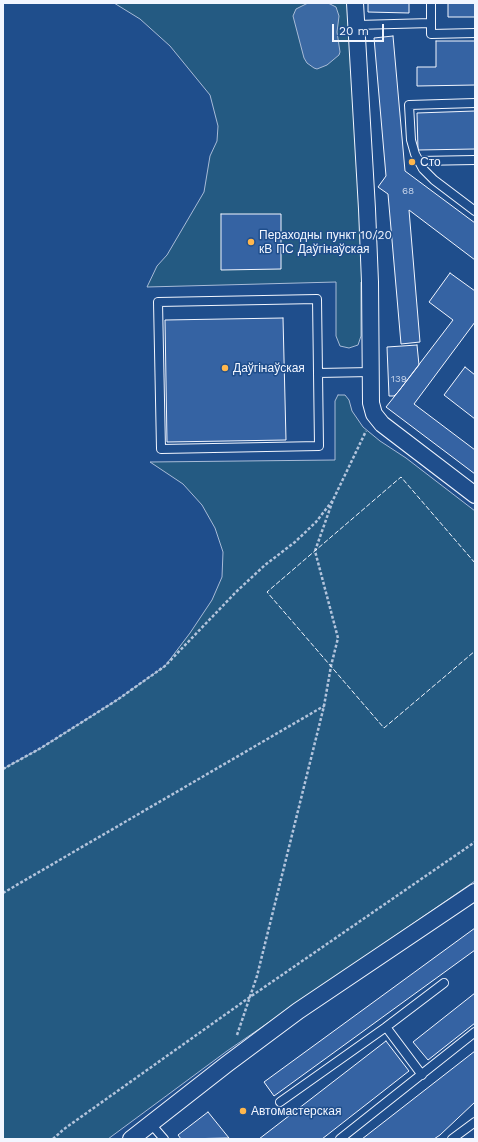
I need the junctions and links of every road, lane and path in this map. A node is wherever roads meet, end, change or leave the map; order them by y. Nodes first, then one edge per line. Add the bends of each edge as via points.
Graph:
1 (356, 3) edge
2 (431, 3) edge
3 (431, 24) junction
4 (357, 25) junction
5 (475, 33) edge
6 (475, 103) edge
7 (475, 160) edge
8 (418, 161) junction
9 (475, 211) edge
10 (318, 372) junction
11 (370, 372) junction
12 (374, 414) junction
13 (475, 496) edge
14 (333, 500) junction
15 (324, 706) junction
16 (3, 769) edge
17 (475, 842) edge
18 (475, 892) edge
19 (3, 893) edge
20 (444, 983) dead end
21 (250, 997) junction
22 (386, 1027) junction
23 (475, 1032) edge
24 (227, 1064) junction
25 (422, 1075) junction
26 (280, 1102) dead end
27 (475, 1122) edge
28 (151, 1124) junction
29 (53, 1139) edge
30 (131, 1139) edge
31 (164, 1139) edge
32 (340, 1139) edge
33 (452, 1139) edge

1 - 4 street
2 - 3 lane
3 - 4 lane
3 - 5 lane via 431,34
4 - 11 street via 368,217
6 - 8 lane via 409,105 411,140
7 - 8 lane
8 - 9 lane via 434,180
10 - 10 lane via 317,300 158,302 161,449 319,446
10 - 11 lane
11 - 12 street
12 - 13 street via 382,424
12 - 14 path
14 - 15 path via 315,550 338,638
14 - 16 path via 296,542 265,565 237,591 165,666 117,700
15 - 19 path
15 - 21 path
17 - 21 path
18 - 24 street via 298,1011
20 - 22 lane
21 - 24 path
21 - 29 path
22 - 25 lane
22 - 26 lane
23 - 25 lane
24 - 28 street
25 - 32 lane
27 - 33 lane
28 - 30 street
28 - 31 lane

